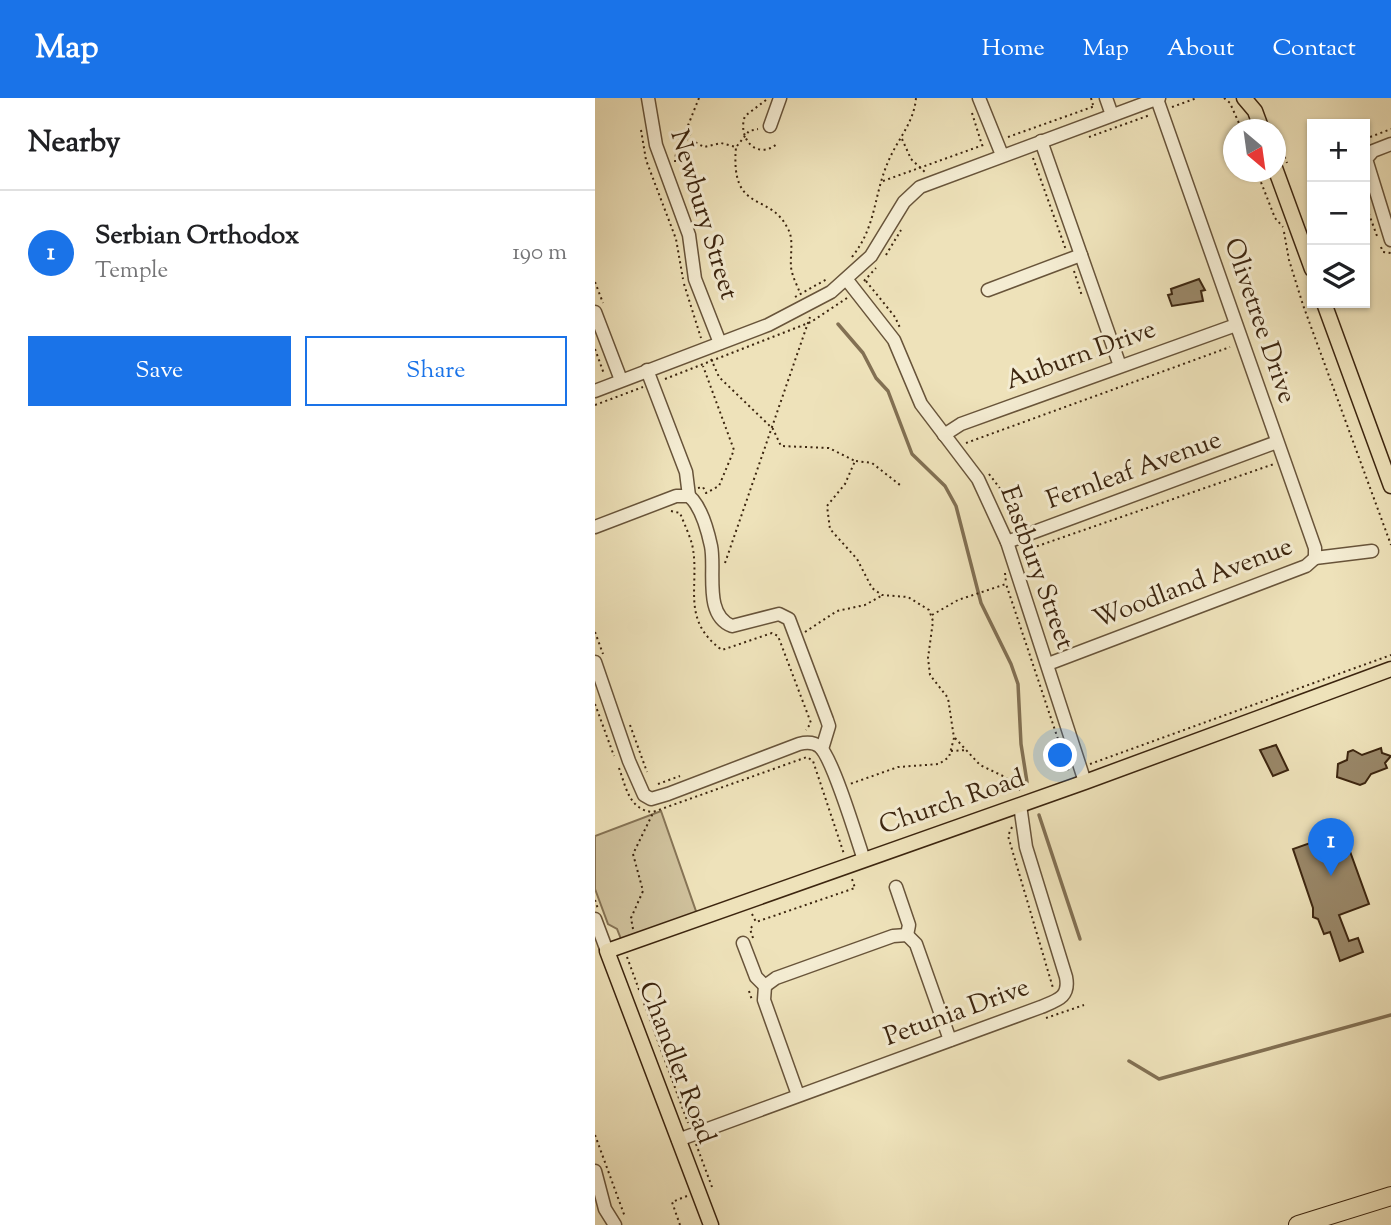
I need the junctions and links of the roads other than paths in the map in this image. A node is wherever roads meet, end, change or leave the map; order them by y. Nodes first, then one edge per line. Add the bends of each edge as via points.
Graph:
1 (648, 98) edge
2 (780, 98) edge
3 (979, 98) edge
4 (1106, 98) edge
5 (1244, 98) edge
6 (1159, 103) edge
7 (1255, 105) edge
8 (1112, 115) junction
9 (770, 126) road end
10 (1041, 141) junction
11 (1391, 144) edge
12 (1002, 155) junction
13 (1281, 182) edge
14 (1391, 240) edge
15 (1081, 255) junction
16 (1307, 255) edge
17 (848, 280) junction
18 (988, 290) dead end
19 (1326, 308) edge
20 (595, 312) edge
21 (1232, 327) junction
22 (720, 343) junction
23 (1120, 366) junction
24 (647, 370) junction
25 (621, 380) junction
26 (595, 391) edge
27 (944, 435) junction
28 (1273, 444) junction
29 (1391, 486) edge
30 (689, 496) junction
31 (595, 527) edge
32 (1007, 542) junction
33 (1372, 551) dead end
34 (1315, 558) junction
35 (600, 659) edge
36 (1048, 664) junction
37 (1391, 668) edge
38 (822, 749) junction
39 (1086, 782) junction
40 (1020, 805) junction
41 (865, 860) junction
42 (896, 887) dead end
43 (596, 925) edge
44 (907, 935) junction
45 (743, 943) dead end
46 (607, 951) junction
47 (765, 986) junction
48 (950, 1040) junction
49 (798, 1095) junction
50 (685, 1137) junction
51 (595, 1171) edge
52 (1391, 1188) edge
53 (1391, 1196) edge
54 (1356, 1206) junction
55 (600, 1213) edge
56 (615, 1225) edge
57 (711, 1225) edge
58 (1298, 1225) edge

1 - 22 street, Newbury Street via 656,145 689,235 695,279
2 - 9 street
3 - 12 street
4 - 8 street
5 - 7 main road
6 - 8 street
6 - 21 street, Olivetree Drive
8 - 10 street
10 - 12 street
10 - 15 street
11 - 14 street via 1366,159
12 - 17 street via 930,182 909,196 880,246
13 - 16 main road
15 - 18 street
15 - 23 street
17 - 22 street via 808,306
17 - 27 street, Eastbury Street via 894,340 921,404
19 - 29 main road
20 - 25 street
21 - 23 street, Auburn Drive
21 - 28 street, Olivetree Drive
22 - 24 street
23 - 27 street, Auburn Drive via 961,424
24 - 25 street
24 - 30 street via 686,472
25 - 26 street
27 - 32 street, Eastbury Street via 978,479
28 - 32 street, Fernleaf Avenue
28 - 34 street, Olivetree Drive
30 - 31 street via 676,496
30 - 38 street via 697,505 711,545 713,594 721,620 740,626 779,614 789,619 829,726
32 - 36 street, Eastbury Street
33 - 34 street
34 - 36 street, Woodland Avenue via 1306,566
35 - 38 street via 639,785 651,799 799,744 814,743
36 - 39 street, Eastbury Street
37 - 39 main road, Church Road
38 - 41 street
39 - 40 main road, Church Road
40 - 41 main road, Church Road
40 - 48 street, Petunia Drive via 1026,847 1068,989 1059,1000
41 - 46 main road, Church Road
42 - 44 street via 909,925
43 - 46 street, Chandler Road
44 - 47 street via 776,978
44 - 48 street via 916,944
45 - 47 street via 755,977
46 - 50 main road, Chandler Road
47 - 49 street via 764,1000
48 - 49 street, Petunia Drive
49 - 50 street, Petunia Drive
50 - 57 main road, Chandler Road
51 - 55 street
52 - 54 highway
53 - 54 highway
54 - 58 highway
55 - 56 street

